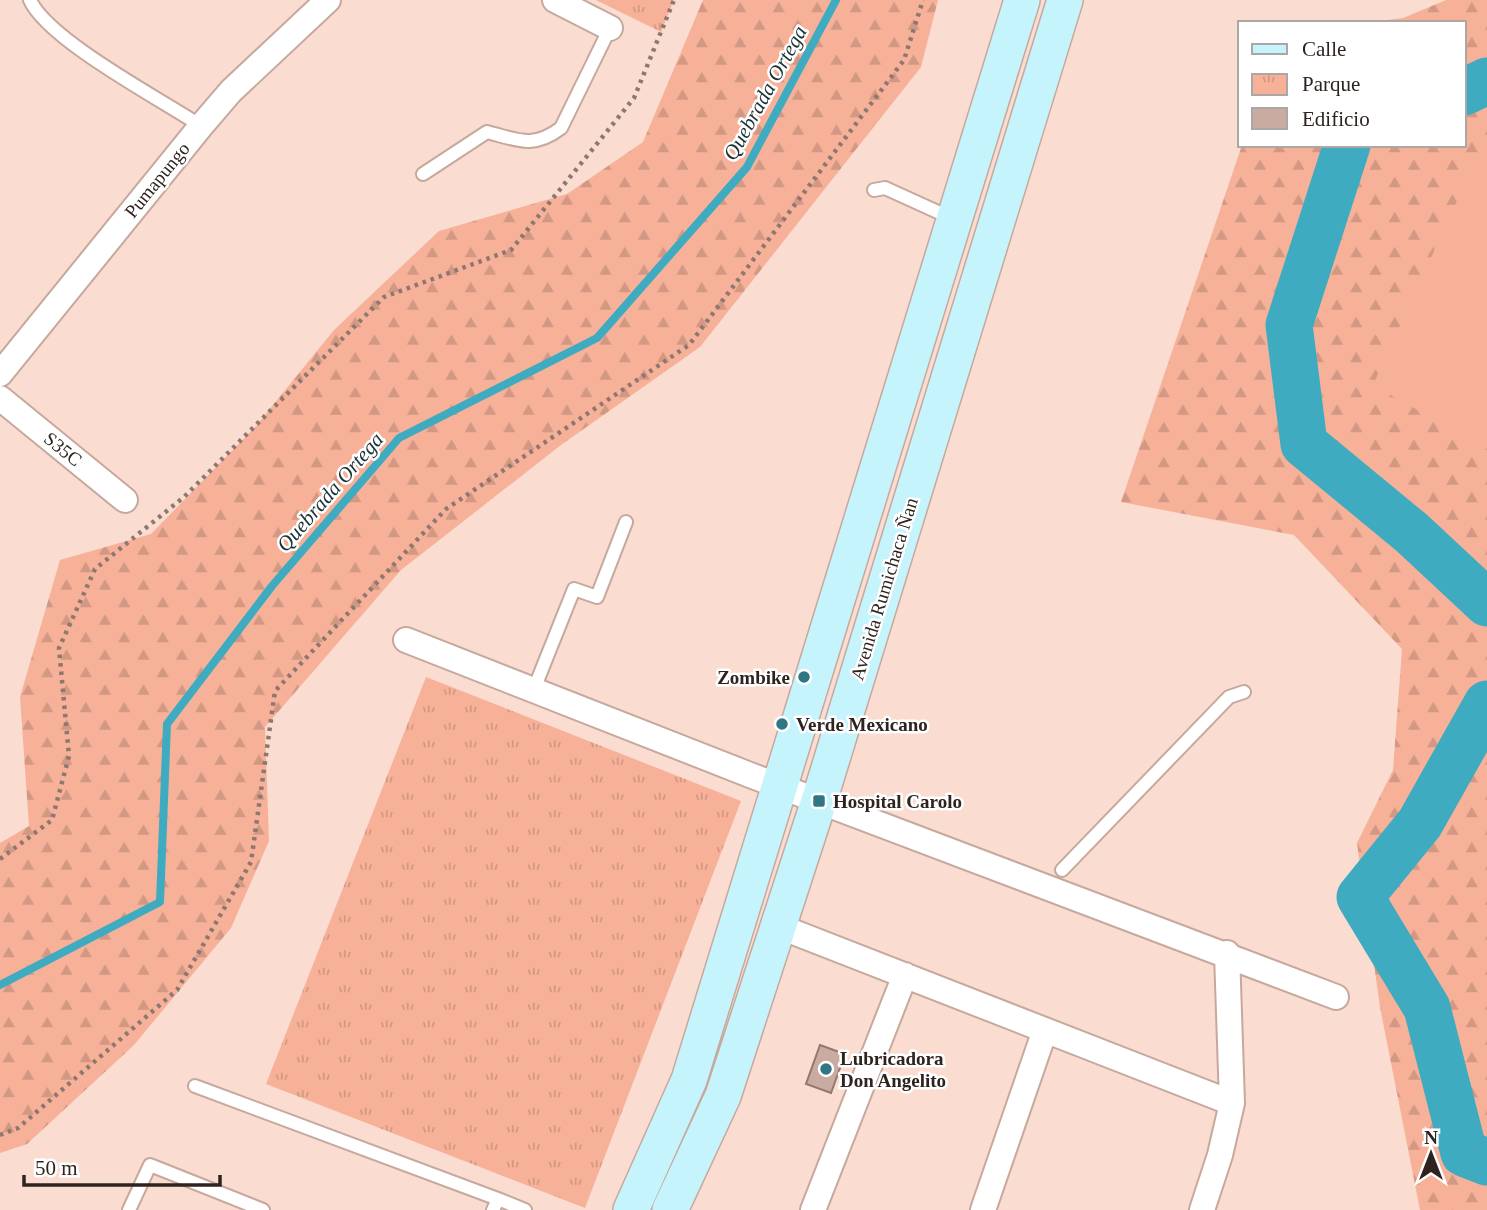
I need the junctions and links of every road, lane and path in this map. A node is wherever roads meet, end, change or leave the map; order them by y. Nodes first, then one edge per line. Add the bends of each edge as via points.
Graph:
1 (30, 0) edge
2 (328, 0) edge
3 (555, 0) edge
4 (674, 0) edge
5 (923, 0) edge
6 (1022, 0) edge
7 (1065, 0) edge
8 (610, 28) joint
9 (201, 126) junction
10 (423, 174) dead end
11 (874, 190) dead end
12 (955, 219) junction
13 (0, 374) edge
14 (0, 398) edge
15 (125, 500) dead end
16 (626, 522) dead end
17 (406, 640) dead end
18 (534, 689) junction
19 (1244, 692) dead end
20 (780, 786) junction
21 (819, 801) junction
22 (0, 859) edge
23 (1054, 878) junction
24 (778, 926) junction
25 (1227, 953) junction
26 (905, 975) junction
27 (1336, 997) dead end
28 (1045, 1030) junction
29 (195, 1086) dead end
30 (1232, 1102) junction
31 (0, 1135) edge
32 (496, 1205) edge
33 (129, 1210) edge
34 (263, 1210) edge
35 (526, 1210) edge
36 (631, 1210) edge
37 (670, 1210) edge
38 (813, 1210) edge
39 (983, 1210) edge
40 (1202, 1210) edge

1 - 9 lane via 35,12 57,34
2 - 9 street, Pumapungo via 231,91
3 - 8 street
4 - 22 path via 634,98 510,250 384,298 184,497 95,569 59,648 69,756 52,820
5 - 31 path via 904,60 689,345 446,509 275,691 251,862 177,990 18,1128
6 - 12 main road
7 - 21 main road, Avenida Rumichaca Ñan
8 - 10 lane via 561,128 528,143 488,132
9 - 13 street, Pumapungo
11 - 12 lane via 885,188
12 - 20 main road
14 - 15 street, S35C
16 - 18 lane via 597,597 574,589
17 - 18 street
18 - 20 street
19 - 23 lane via 1229,697
20 - 21 street
20 - 36 main road via 689,1080
21 - 23 street
21 - 24 main road, Avenida Rumichaca Ñan
23 - 25 street
24 - 26 street
24 - 37 main road, Avenida Rumichaca Ñan via 723,1096
25 - 27 street
25 - 30 street
26 - 28 street
26 - 38 street
28 - 30 street
28 - 39 street
29 - 32 lane
30 - 40 street
32 - 35 lane
33 - 34 lane via 149,1165

